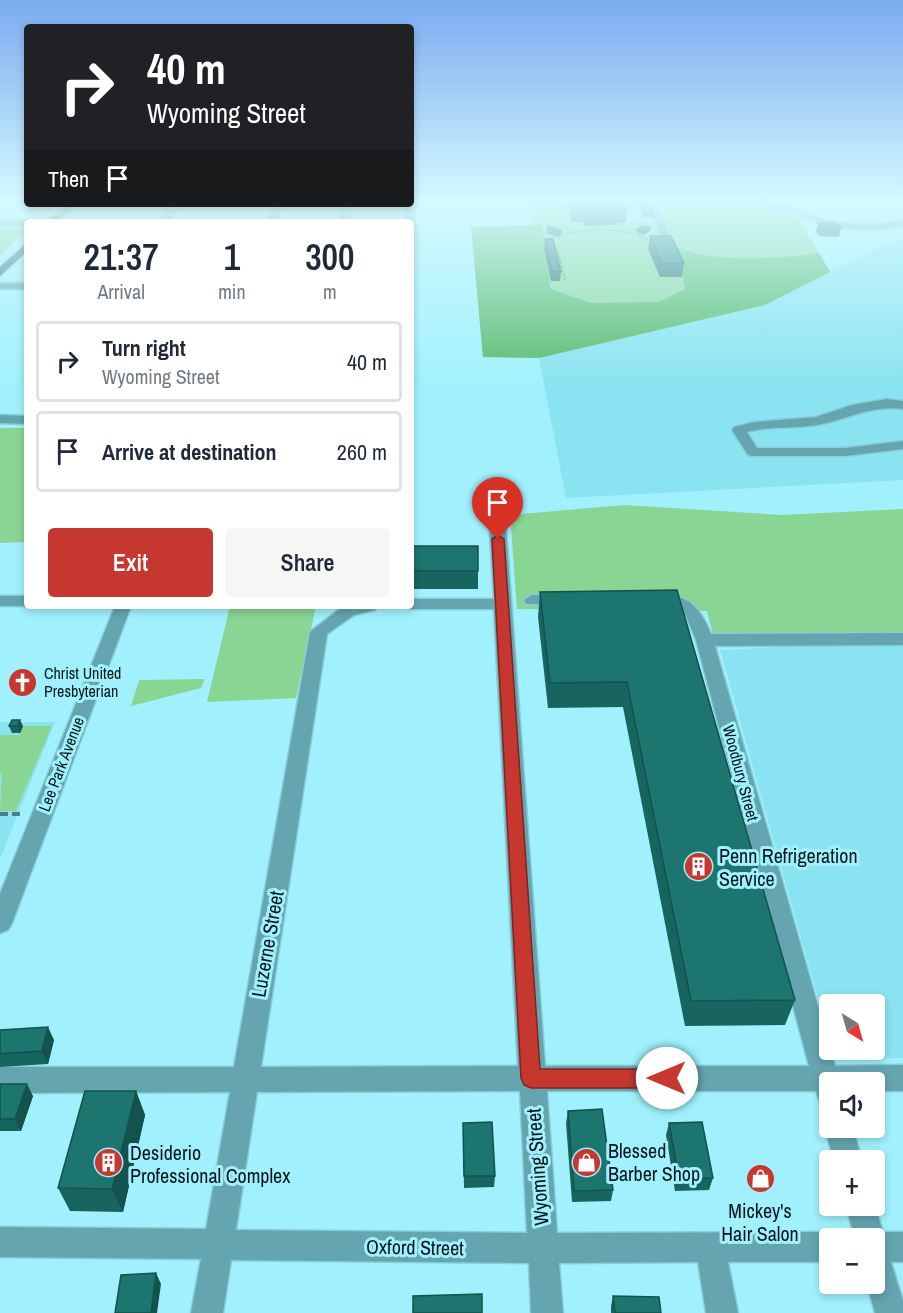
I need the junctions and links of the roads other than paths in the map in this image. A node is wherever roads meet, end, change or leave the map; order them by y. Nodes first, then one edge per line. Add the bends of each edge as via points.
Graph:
1 (0, 286) edge
2 (24, 286) edge
3 (903, 405) edge
4 (0, 419) edge
5 (24, 420) edge
6 (903, 445) edge
7 (496, 517) dead end
8 (532, 600) dead end
9 (0, 601) edge
10 (24, 601) edge
11 (578, 601) edge
12 (635, 602) edge
13 (414, 604) edge
14 (501, 604) junction
15 (122, 609) edge
16 (352, 609) edge
17 (903, 639) edge
18 (705, 640) junction
19 (0, 923) edge
20 (823, 1072) edge
21 (531, 1078) junction
22 (903, 1078) edge
23 (244, 1079) junction
24 (0, 1080) edge
25 (885, 1080) edge
26 (819, 1086) edge
27 (0, 1242) edge
28 (218, 1244) junction
29 (819, 1247) edge
30 (885, 1247) edge
31 (903, 1247) edge
32 (543, 1248) junction
33 (710, 1248) junction
34 (885, 1293) edge
35 (207, 1313) edge
36 (547, 1313) edge
37 (722, 1313) edge
38 (891, 1313) edge

1 - 2 street
3 - 6 street via 887,403 818,421 739,430 753,452 845,452
4 - 5 street
7 - 14 street, Wyoming Street
8 - 11 street
9 - 10 street
12 - 18 street, Woodbury Street via 681,603 694,614
13 - 14 street
14 - 21 street, Wyoming Street
15 - 19 street, Lee Park Avenue
16 - 23 street, Luzerne Street via 319,632
17 - 18 street
18 - 20 street, Woodbury Street
21 - 23 street
21 - 26 street
21 - 32 street, Wyoming Street
22 - 25 street
23 - 24 street
23 - 28 street, Luzerne Street
27 - 28 street, Oxford Street
28 - 32 street, Oxford Street
28 - 35 street, Luzerne Street
29 - 33 street, Oxford Street
30 - 31 street
32 - 33 street, Oxford Street
32 - 36 street, Wyoming Street
33 - 37 street
34 - 38 street

